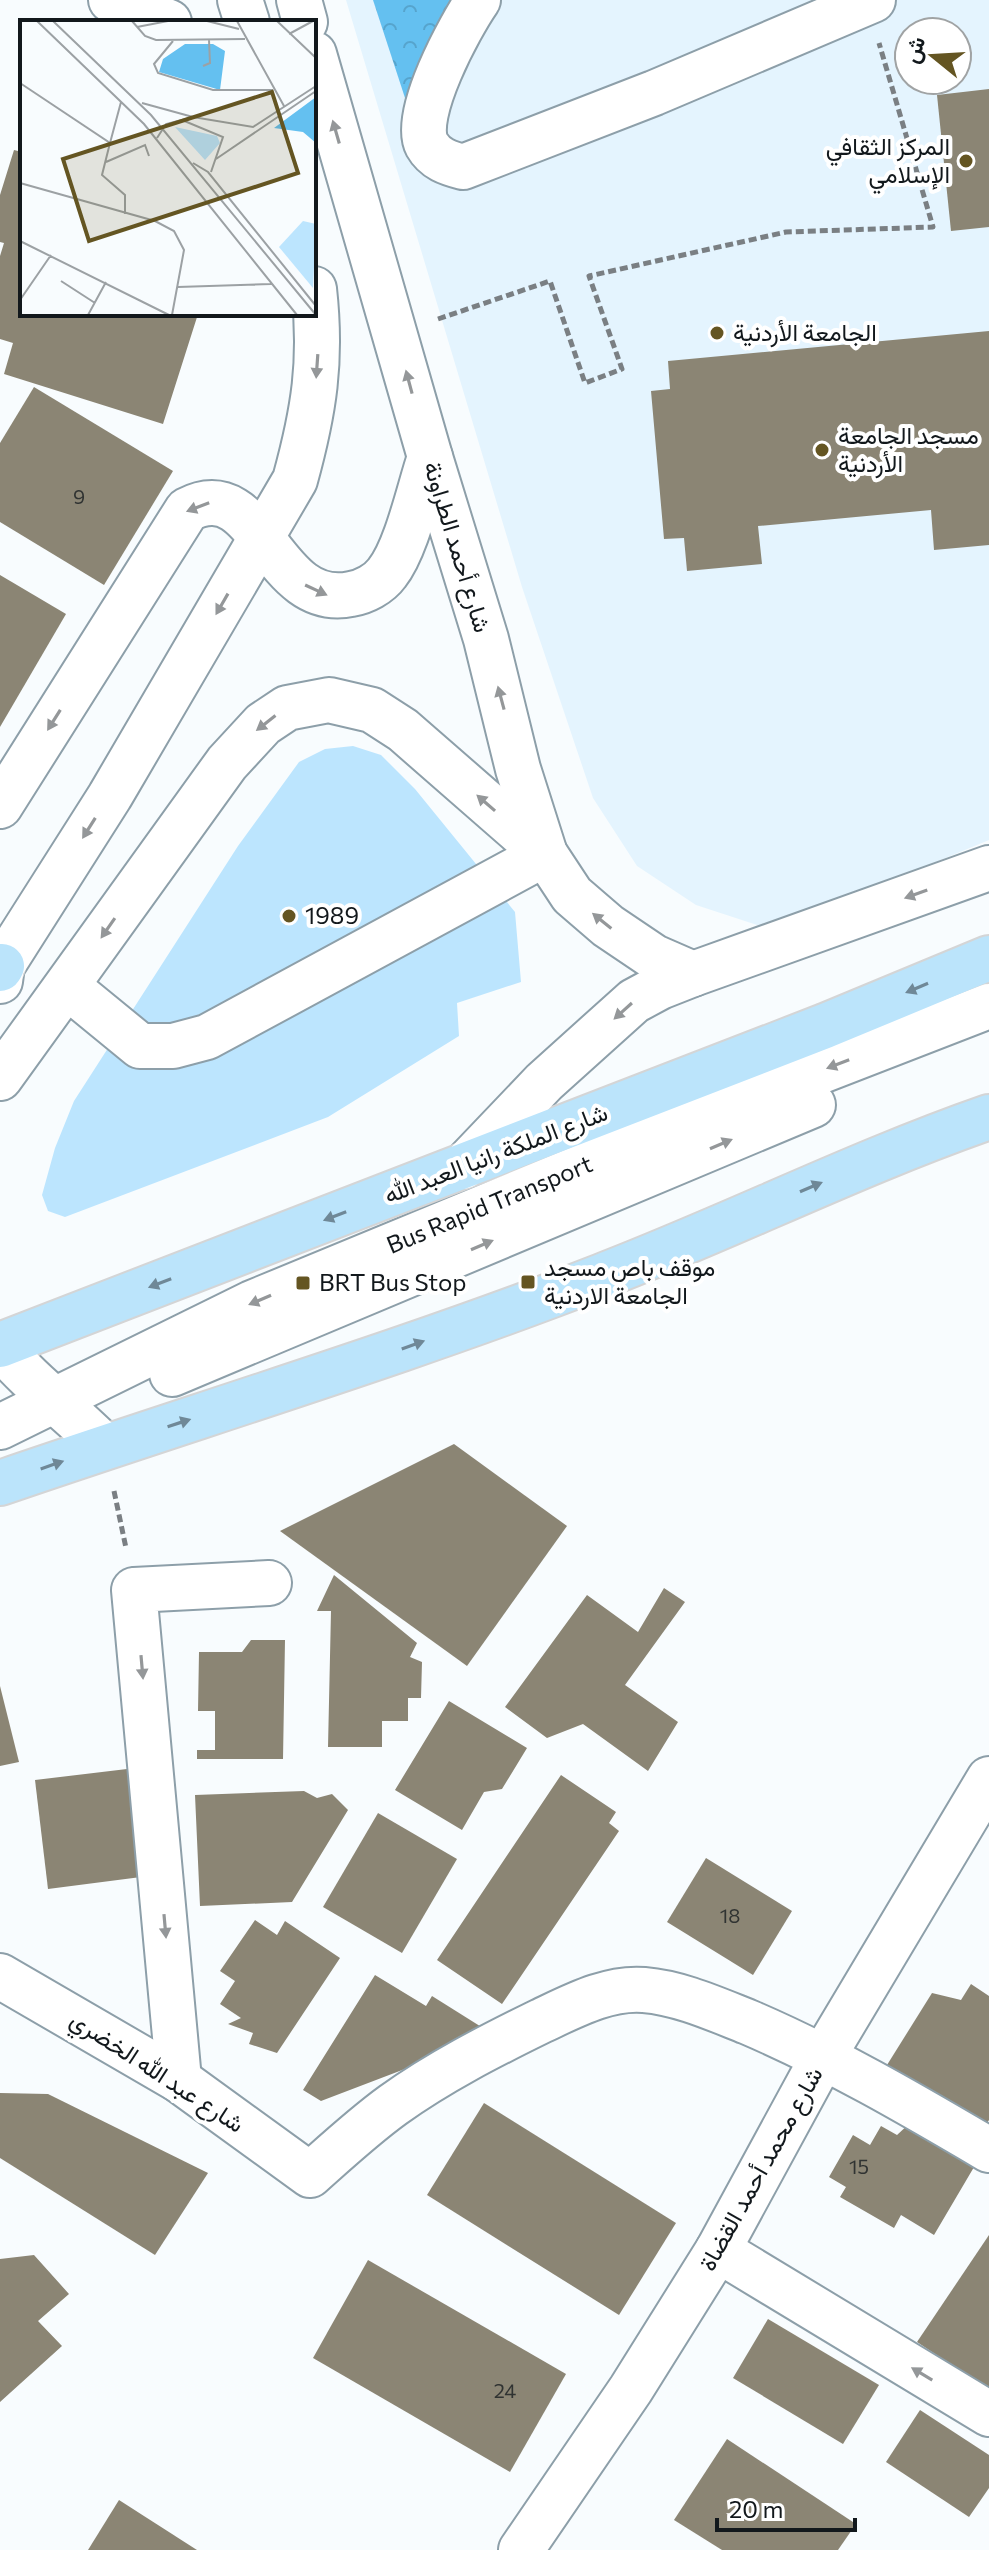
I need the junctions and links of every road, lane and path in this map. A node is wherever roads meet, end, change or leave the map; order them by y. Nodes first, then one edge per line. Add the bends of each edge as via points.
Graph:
1 (111, 0) edge
2 (240, 0) edge
3 (299, 0) edge
4 (478, 0) edge
5 (871, 1) edge
6 (164, 20) edge
7 (246, 20) edge
8 (304, 20) edge
9 (316, 61) edge
10 (316, 307) edge
11 (395, 333) junction
12 (430, 457) junction
13 (261, 537) junction
14 (0, 806) edge
15 (545, 854) junction
16 (989, 868) edge
17 (989, 958) edge
18 (1, 972) edge
19 (693, 974) junction
20 (68, 987) junction
21 (989, 1006) edge
22 (989, 1033) edge
23 (0, 1078) edge
24 (989, 1117) edge
25 (463, 1167) junction
26 (0, 1345) edge
27 (65, 1408) junction
28 (0, 1427) edge
29 (105, 1447) junction
30 (0, 1450) edge
31 (0, 1483) edge
32 (269, 1583) dead end
33 (134, 1590) junction
34 (989, 1779) edge
35 (0, 1976) edge
36 (823, 2057) junction
37 (179, 2080) junction
38 (989, 2150) edge
39 (718, 2250) junction
40 (989, 2414) edge
41 (521, 2550) edge

1 - 6 street
2 - 7 street
3 - 8 street
4 - 5 street via 436,79 423,130 435,155 463,167
5 - 11 path via 933,227 786,232 589,276 622,369 585,383 550,281
11 -> 9 street, شارع أحمد الطراونة
10 -> 13 street via 319,335 309,430 295,480
12 -> 11 street, شارع أحمد الطراونة
13 -> 12 street via 292,576 319,594 363,592 386,575 398,553
15 -> 12 street, شارع أحمد الطراونة
13 -> 14 street via 233,507 202,503 187,510
13 -> 18 street
19 -> 15 street, شارع أحمد الطراونة via 654,957 608,926 572,895
15 - 20 street via 207,1037 173,1046 140,1046
15 -> 20 street via 403,730 372,710 329,700 287,708 263,724 227,763
16 -> 19 street
17 -> 25 main road, شارع الملكة رانيا العبد الله
19 -> 25 street via 634,1001 544,1082
20 - 23 street
21 -> 27 street, Bus Rapid Transport via 700,1118 252,1303
27 -> 22 street, Bus Rapid Transport via 258,1336
29 -> 24 main road via 340,1371 603,1276
25 -> 26 main road, شارع الملكة رانيا العبد الله
26 - 27 street
27 - 28 street, Bus Rapid Transport
27 - 29 street
27 - 30 street, Bus Rapid Transport
31 -> 29 main road
29 - 33 path
32 - 33 street
33 -> 37 street
34 - 36 street, شارع محمد أحمد القضاة
35 - 37 street, شارع عبد الله الخضري
36 - 37 street, شارع عبد الله الخضري via 691,2000 644,1990 616,1991 573,2006 441,2075 394,2104 310,2175
36 - 38 street
36 - 39 street, شارع محمد أحمد القضاة
40 -> 39 street
39 - 41 street, شارع محمد أحمد القضاة

